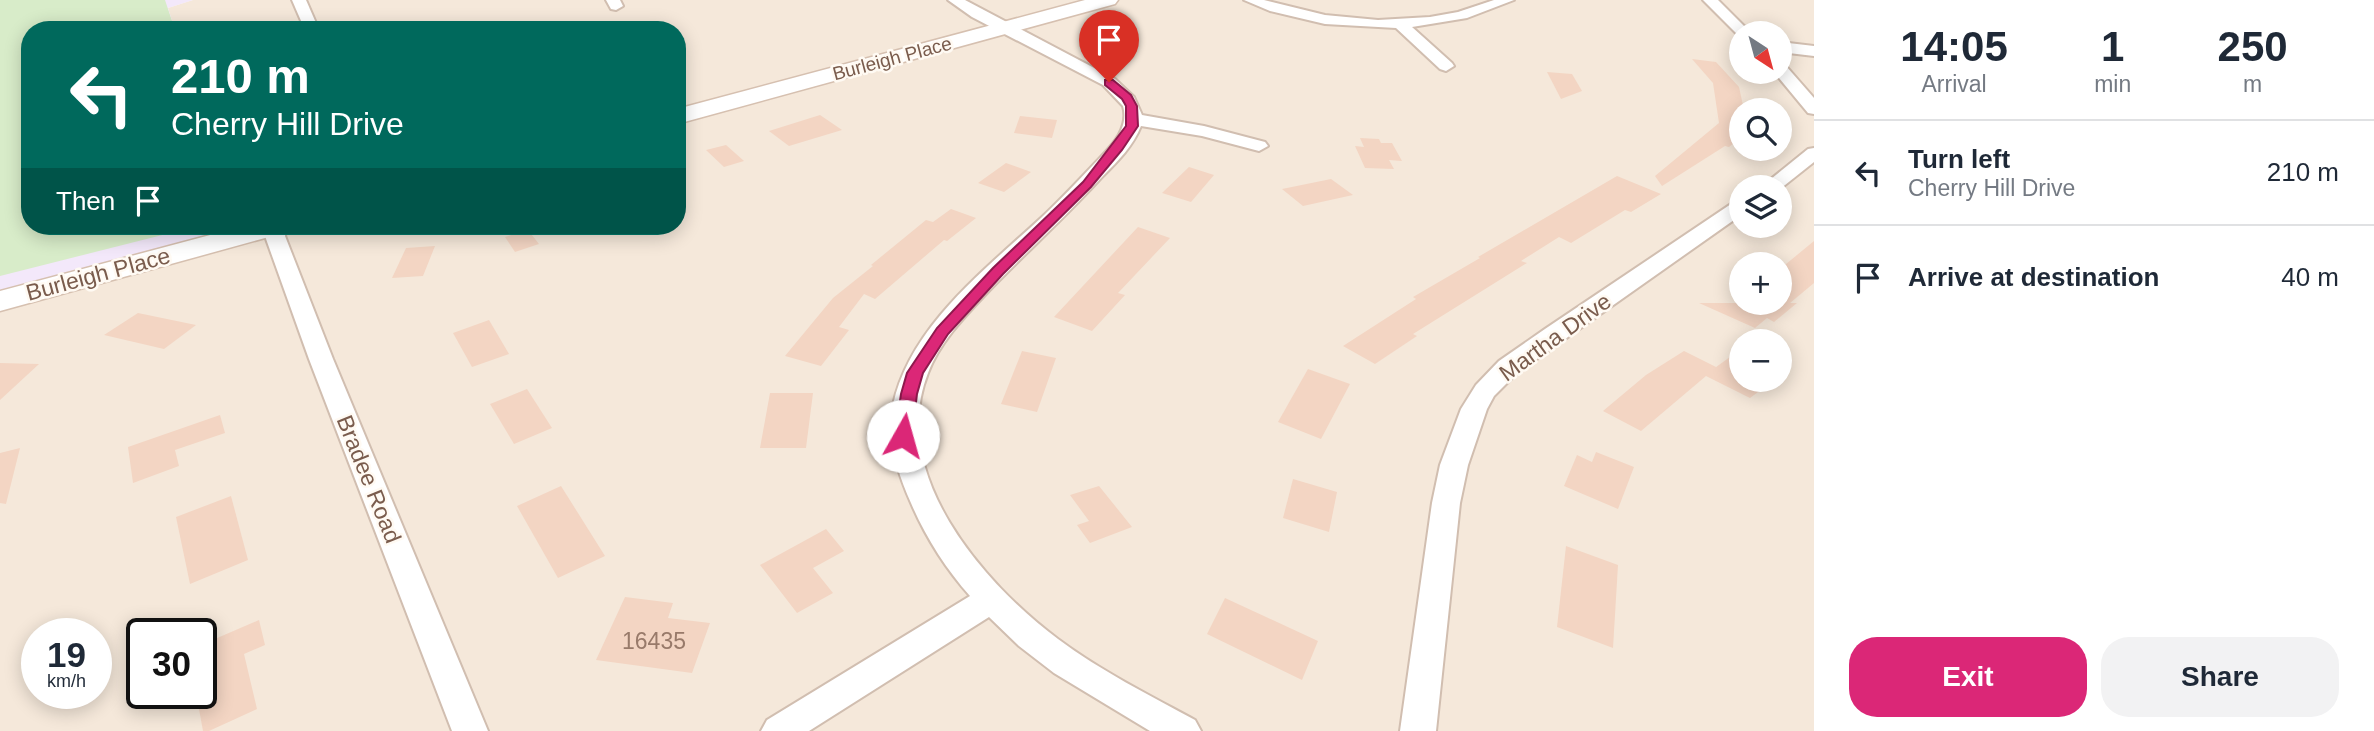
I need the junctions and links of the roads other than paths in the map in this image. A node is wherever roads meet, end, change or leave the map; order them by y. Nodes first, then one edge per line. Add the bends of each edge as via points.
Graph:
1 (299, 0) edge
2 (956, 0) edge
3 (1108, 0) edge
4 (1251, 0) edge
5 (1507, 0) edge
6 (1710, 0) edge
7 (308, 21) edge
8 (1732, 21) edge
9 (1399, 23) junction
10 (1002, 28) junction
11 (1792, 48) edge
12 (1814, 51) edge
13 (1446, 66) dead end
14 (1792, 83) edge
15 (1814, 109) edge
16 (686, 115) edge
17 (1133, 119) junction
18 (1259, 146) dead end
19 (1814, 153) edge
20 (1786, 175) edge
21 (1729, 214) edge
22 (244, 235) edge
23 (275, 235) edge
24 (0, 301) edge
25 (992, 599) junction
26 (470, 731) edge
27 (779, 731) edge
28 (1183, 731) edge
29 (1418, 731) edge

1 - 7 street
2 - 10 street
3 - 10 street, Burleigh Place
4 - 9 street via 1314,16
5 - 9 street via 1454,17
6 - 8 street
9 - 13 street
10 - 16 street, Burleigh Place
10 - 17 street via 1109,82 1127,97
11 - 12 street
14 - 15 street
17 - 18 street
17 - 25 street via 1118,148 943,331 915,373 903,436 916,486 942,537
19 - 20 street
21 - 29 street, Martha Drive via 1508,367 1474,409 1446,503
22 - 24 street, Burleigh Place
23 - 26 street, Bradee Road
25 - 27 street
25 - 28 street via 1029,636 1066,663

